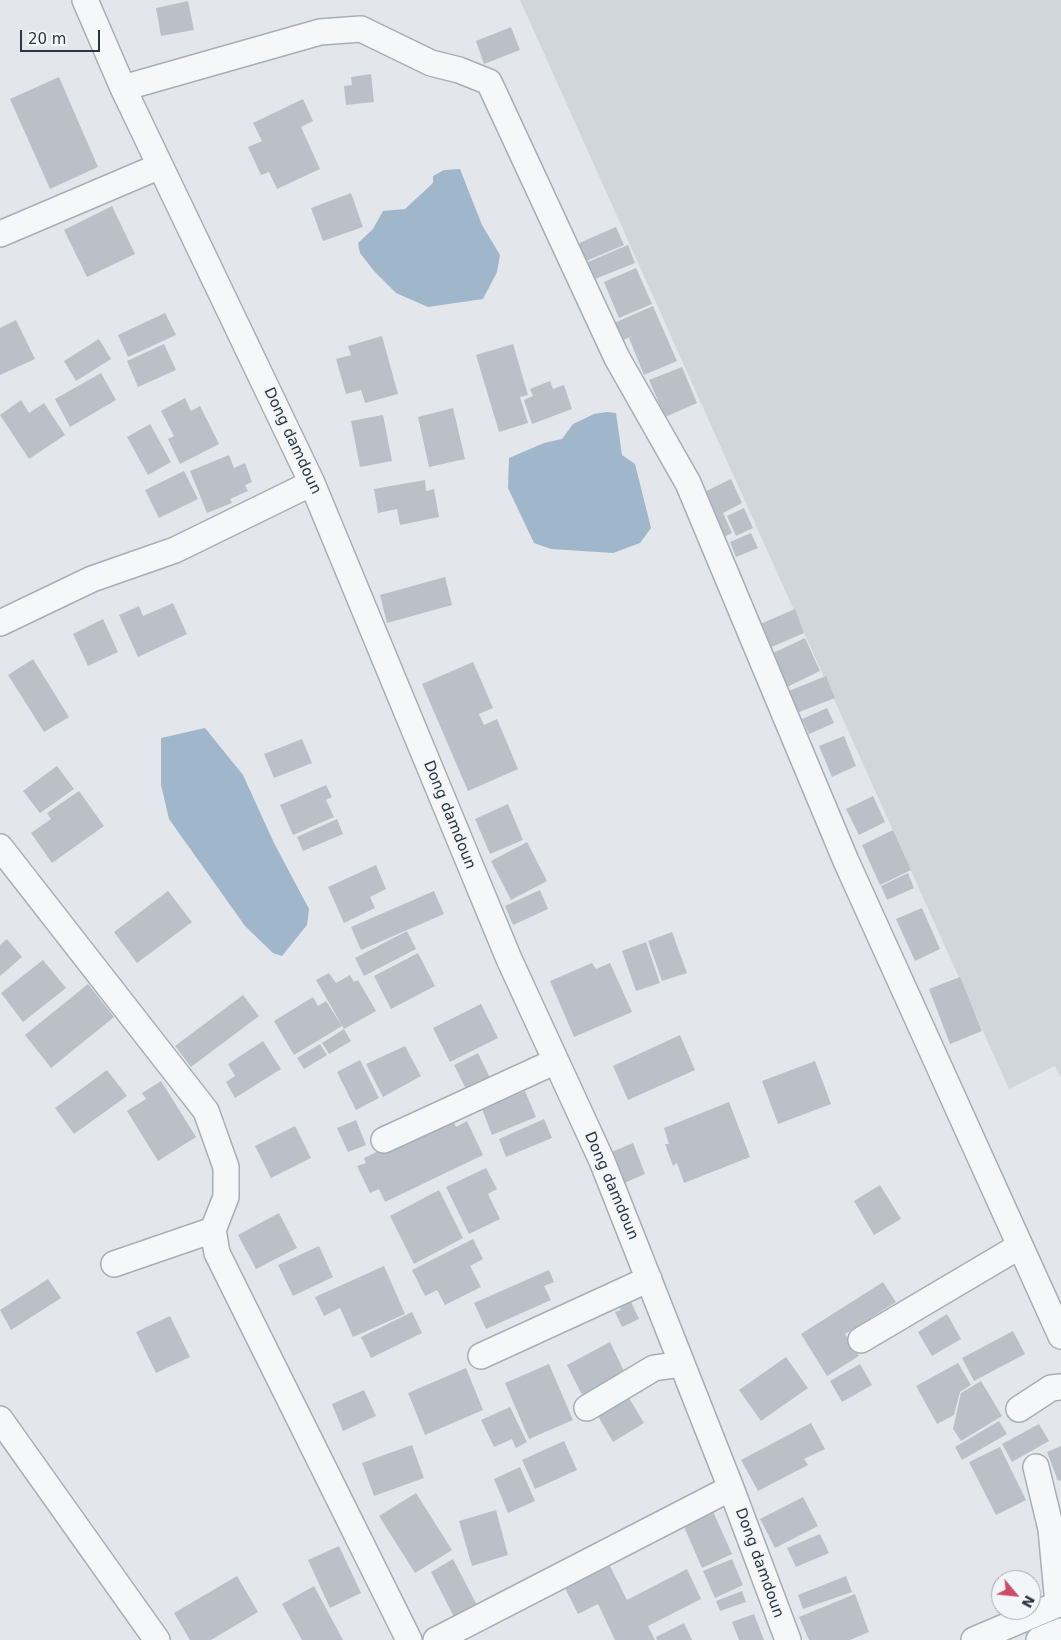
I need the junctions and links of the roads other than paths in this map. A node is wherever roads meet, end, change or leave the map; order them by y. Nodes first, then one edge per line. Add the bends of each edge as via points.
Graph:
1 (85, 0) edge
2 (123, 88) junction
3 (160, 166) junction
4 (0, 234) edge
5 (312, 483) junction
6 (0, 623) edge
7 (0, 848) edge
8 (556, 1061) junction
9 (384, 1140) dead end
10 (212, 1230) junction
11 (1020, 1246) junction
12 (114, 1264) dead end
13 (649, 1279) junction
14 (1061, 1336) edge
15 (861, 1340) dead end
16 (482, 1356) dead end
17 (682, 1364) junction
18 (1061, 1387) edge
19 (587, 1408) dead end
20 (1019, 1409) dead end
21 (0, 1419) edge
22 (1036, 1467) dead end
23 (731, 1488) junction
24 (1060, 1603) edge
25 (1061, 1631) edge
26 (157, 1640) edge
27 (408, 1640) edge
28 (436, 1640) edge
29 (788, 1640) edge
30 (974, 1640) edge
31 (1040, 1640) edge

1 - 2 street, Dong damdoun
2 - 3 street, Dong damdoun
2 - 11 street via 320,32 361,29 432,63 489,82 617,358 688,483 846,861
3 - 4 street
3 - 5 street, Dong damdoun
5 - 6 street via 175,550 92,579
5 - 8 street, Dong damdoun via 508,959
7 - 10 street via 206,1111 226,1167 226,1197
8 - 9 street
8 - 13 street, Dong damdoun via 602,1161
10 - 12 street
10 - 27 street via 217,1253
11 - 14 street
11 - 15 street
13 - 16 street
13 - 17 street, Dong damdoun
17 - 19 street via 654,1368
17 - 23 street, Dong damdoun
18 - 20 street via 1051,1388
21 - 26 street
22 - 24 street via 1051,1529
23 - 28 street
23 - 29 street, Dong damdoun
24 - 30 street
25 - 31 street

